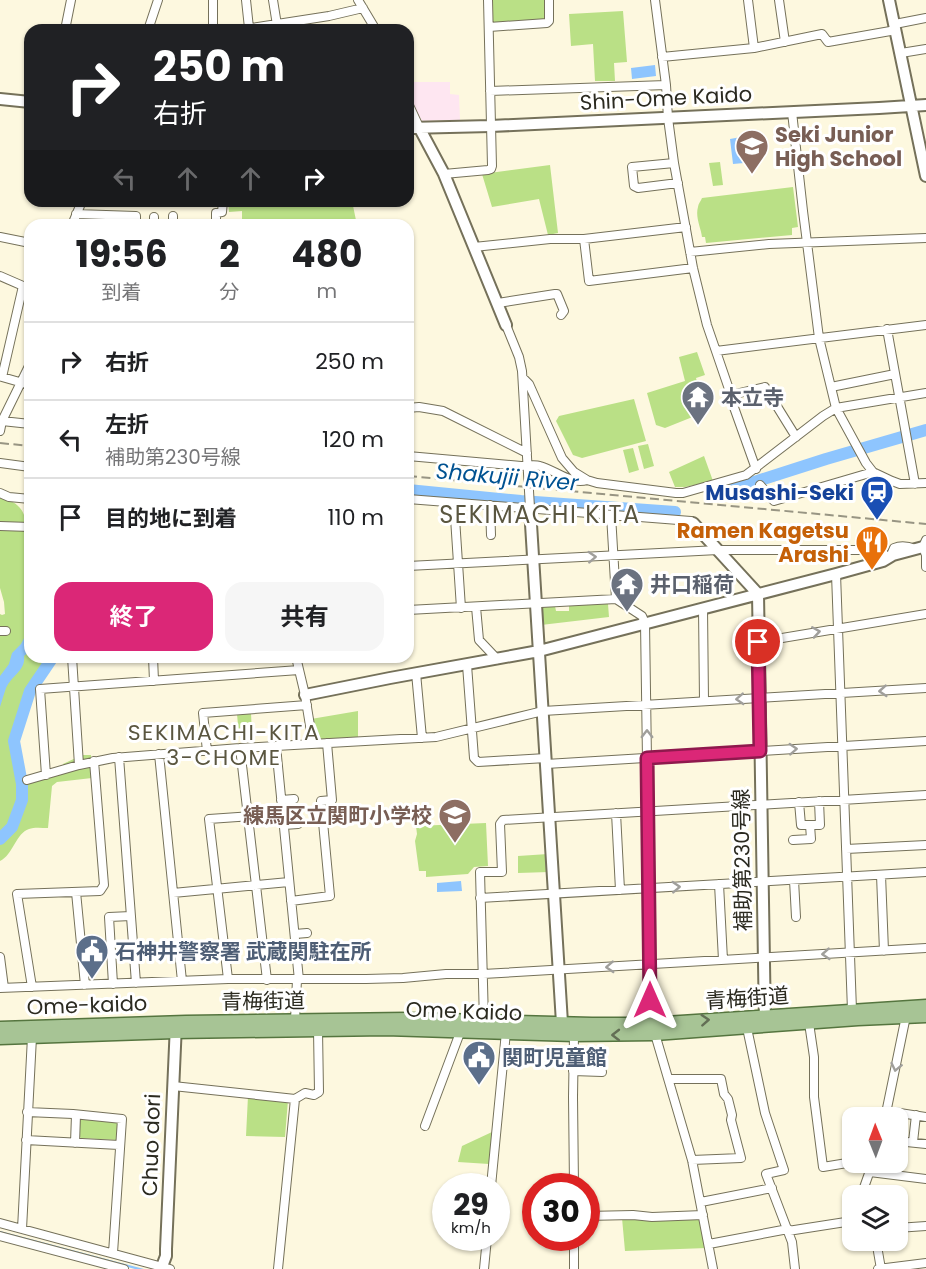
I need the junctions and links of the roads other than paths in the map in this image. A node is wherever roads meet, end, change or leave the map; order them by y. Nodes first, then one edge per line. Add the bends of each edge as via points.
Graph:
1 (71, 0) edge
2 (158, 0) edge
3 (213, 0) edge
4 (246, 0) edge
5 (273, 0) edge
6 (358, 0) edge
7 (488, 0) edge
8 (549, 0) edge
9 (655, 0) edge
10 (748, 0) edge
11 (779, 0) edge
12 (889, 0) edge
13 (363, 8) junction
14 (926, 18) edge
15 (66, 24) edge
16 (150, 24) edge
17 (213, 24) edge
18 (249, 24) edge
19 (277, 24) edge
20 (283, 24) edge
21 (372, 24) edge
22 (489, 27) junction
23 (895, 27) junction
24 (785, 42) junction
25 (754, 48) junction
26 (926, 49) edge
27 (901, 53) junction
28 (662, 57) junction
29 (666, 85) junction
30 (490, 91) junction
31 (0, 99) edge
32 (24, 101) edge
33 (926, 105) edge
34 (912, 106) junction
35 (792, 112) junction
36 (414, 116) edge
37 (668, 118) junction
38 (491, 126) junction
39 (414, 128) edge
40 (420, 129) junction
41 (674, 163) junction
42 (444, 174) junction
43 (926, 176) edge
44 (678, 183) junction
45 (79, 207) edge
46 (222, 207) edge
47 (76, 214) junction
48 (74, 219) edge
49 (136, 219) edge
50 (216, 219) edge
51 (686, 227) junction
52 (0, 237) edge
53 (926, 238) edge
54 (584, 239) junction
55 (24, 242) edge
56 (807, 243) junction
57 (474, 247) junction
58 (690, 252) junction
59 (693, 268) junction
60 (0, 276) edge
61 (24, 286) edge
62 (24, 298) edge
63 (498, 303) junction
64 (561, 315) dead end
65 (506, 325) joint
66 (926, 325) edge
67 (887, 329) junction
68 (819, 338) junction
69 (716, 351) junction
70 (896, 374) junction
71 (24, 375) edge
72 (523, 378) junction
73 (21, 381) junction
74 (24, 382) edge
75 (831, 387) junction
76 (926, 393) edge
77 (731, 395) junction
78 (900, 397) junction
79 (414, 407) edge
80 (836, 408) junction
81 (2, 422) junction
82 (24, 424) edge
83 (0, 431) edge
84 (796, 437) junction
85 (527, 453) junction
86 (414, 457) edge
87 (0, 463) edge
88 (24, 465) edge
89 (527, 466) junction
90 (756, 469) junction
91 (873, 471) junction
92 (587, 480) junction
93 (926, 483) edge
94 (915, 484) junction
95 (760, 485) dead end
96 (0, 493) edge
97 (24, 498) edge
98 (414, 500) edge
99 (454, 503) junction
100 (490, 505) junction
101 (530, 507) junction
102 (611, 515) junction
103 (693, 523) joint
104 (0, 526) edge
105 (24, 527) edge
106 (491, 535) dead end
107 (922, 545) edge
108 (718, 550) junction
109 (613, 556) junction
110 (889, 557) junction
111 (533, 560) junction
112 (458, 563) junction
113 (414, 566) edge
114 (926, 567) edge
115 (836, 574) junction
116 (758, 594) junction
117 (616, 599) junction
118 (536, 603) junction
119 (476, 607) junction
120 (460, 608) junction
121 (703, 608) junction
122 (414, 610) edge
123 (926, 614) edge
124 (645, 623) junction
125 (838, 629) junction
126 (758, 642) junction
127 (539, 651) junction
128 (497, 659) junction
129 (72, 663) edge
130 (153, 663) edge
131 (297, 663) edge
132 (467, 665) junction
133 (299, 670) junction
134 (416, 673) junction
135 (154, 681) junction
136 (73, 687) junction
137 (926, 688) edge
138 (840, 694) junction
139 (759, 698) junction
140 (306, 700) junction
141 (704, 701) junction
142 (646, 705) junction
143 (543, 711) junction
144 (473, 728) junction
145 (422, 738) junction
146 (926, 741) edge
147 (327, 743) junction
148 (313, 744) junction
149 (276, 747) junction
150 (843, 747) junction
151 (240, 748) junction
152 (207, 751) junction
153 (760, 751) junction
154 (159, 754) junction
155 (119, 757) junction
156 (647, 758) junction
157 (546, 761) junction
158 (94, 762) junction
159 (78, 765) junction
160 (46, 775) junction
161 (27, 780) dead end
162 (926, 795) edge
163 (294, 799) dead end
164 (281, 800) junction
165 (845, 800) junction
166 (819, 801) junction
167 (800, 802) junction
168 (761, 805) junction
169 (648, 812) junction
170 (616, 813) junction
171 (282, 814) junction
172 (248, 816) junction
173 (549, 817) junction
174 (298, 824) dead end
175 (284, 825) junction
176 (810, 825) junction
177 (793, 840) dead end
178 (926, 845) edge
179 (846, 849) junction
180 (926, 872) edge
181 (881, 875) junction
182 (847, 877) junction
183 (795, 880) junction
184 (290, 882) junction
185 (763, 882) junction
186 (256, 885) junction
187 (719, 885) junction
188 (218, 889) junction
189 (648, 889) junction
190 (620, 890) junction
191 (76, 892) junction
192 (173, 893) junction
193 (554, 894) junction
194 (480, 898) junction
195 (291, 901) junction
196 (131, 916) junction
197 (796, 917) dead end
198 (307, 933) dead end
199 (295, 934) junction
200 (926, 948) edge
201 (884, 951) junction
202 (850, 952) junction
203 (311, 954) dead end
204 (297, 955) junction
205 (0, 957) edge
206 (763, 958) junction
207 (723, 960) junction
208 (650, 964) junction
209 (559, 970) junction
210 (483, 974) junction
211 (228, 980) junction
212 (267, 980) junction
213 (298, 980) junction
214 (182, 981) junction
215 (113, 984) junction
216 (136, 984) junction
217 (85, 985) junction
218 (32, 987) junction
219 (2, 988) edge
220 (926, 1006) edge
221 (852, 1010) junction
222 (906, 1016) junction
223 (926, 1016) edge
224 (295, 1020) junction
225 (484, 1021) junction
226 (765, 1021) junction
227 (562, 1023) junction
228 (809, 1023) junction
229 (175, 1027) junction
230 (198, 1027) junction
231 (0, 1028) edge
232 (747, 1028) junction
233 (653, 1029) junction
234 (318, 1030) junction
235 (461, 1030) junction
236 (506, 1032) junction
237 (574, 1035) junction
238 (32, 1037) junction
239 (0, 1038) edge
240 (573, 1071) junction
241 (602, 1072) dead end
242 (669, 1079) junction
243 (173, 1086) junction
244 (295, 1099) junction
245 (887, 1107) edge
246 (27, 1112) junction
247 (76, 1115) junction
248 (908, 1115) edge
249 (916, 1115) junction
250 (926, 1117) edge
251 (425, 1126) dead end
252 (26, 1140) junction
253 (908, 1142) edge
254 (75, 1143) junction
255 (912, 1143) junction
256 (926, 1144) edge
257 (119, 1145) junction
258 (692, 1160) junction
259 (842, 1164) edge
260 (493, 1173) edge
261 (574, 1173) edge
262 (878, 1173) edge
263 (926, 1179) edge
264 (772, 1188) junction
265 (701, 1202) junction
266 (704, 1215) junction
267 (600, 1216) edge
268 (842, 1222) edge
269 (0, 1223) edge
270 (926, 1226) edge
271 (908, 1227) edge
272 (22, 1229) junction
273 (788, 1230) junction
274 (0, 1236) edge
275 (709, 1244) junction
276 (486, 1251) edge
277 (574, 1251) edge
278 (878, 1251) edge
279 (113, 1253) junction
280 (926, 1263) edge
281 (164, 1268) edge
282 (124, 1269) edge
283 (279, 1269) edge
284 (484, 1269) edge
285 (574, 1269) edge
286 (713, 1269) edge
287 (795, 1269) edge
288 (880, 1269) edge

1 - 15 street
2 - 16 street
3 - 17 street
4 - 18 street
5 - 19 street
6 - 13 street
7 - 22 street
8 - 22 street via 547,23
9 - 28 street
10 - 25 street
11 - 24 street
12 - 23 street
13 - 20 street
13 - 21 street
14 - 23 street
22 - 30 street
23 - 24 street via 828,42 822,34
23 - 27 street
24 - 25 street
25 - 28 street
26 - 27 street
27 - 34 street
28 - 29 street
29 - 30 street
29 - 37 street
30 - 38 street
31 - 32 street
33 - 34 street, Shin-Ome Kaido
34 - 35 street, Shin-Ome Kaido
34 - 43 street
35 - 37 street, Shin-Ome Kaido
35 - 56 street
36 - 40 street
37 - 38 street, Shin-Ome Kaido
37 - 41 street
38 - 40 street, Shin-Ome Kaido
38 - 42 street via 491,169
39 - 40 street, Shin-Ome Kaido
40 - 42 street
41 - 44 street
41 - 44 street via 632,167 634,186
42 - 57 street
44 - 51 street
45 - 47 street
46 - 50 street
47 - 48 street
47 - 49 street
51 - 54 street
51 - 58 street
52 - 55 street
53 - 56 street
54 - 57 street
54 - 59 street via 589,280
56 - 58 street
56 - 68 street
57 - 63 street
58 - 59 street
59 - 69 street
60 - 61 street
62 - 73 street via 2,377
63 - 64 street via 557,294 564,310
63 - 65 street
65 - 72 street
66 - 67 street
67 - 68 street
67 - 70 street
68 - 69 street
68 - 75 street
69 - 77 street
70 - 75 street
70 - 78 street
71 - 73 street
72 - 85 street
72 - 92 street via 530,384 562,459
73 - 74 street
73 - 81 street
75 - 80 street
76 - 78 street
77 - 84 street via 765,387
77 - 90 street
78 - 80 street
78 - 94 street
79 - 85 street via 443,411
80 - 84 street
80 - 91 street
81 - 82 street
81 - 83 street
84 - 90 street
85 - 89 street
86 - 89 street
87 - 88 street
89 - 92 street via 541,466 575,481
89 - 101 street
90 - 92 street via 683,493
91 - 94 street via 900,484
91 - 95 street via 774,501
93 - 94 street
96 - 97 street
98 - 99 street
99 - 100 street
99 - 112 street
100 - 101 street
100 - 106 street
101 - 102 street
101 - 111 street
102 - 103 street
102 - 109 street
103 - 108 street
104 - 105 street
107 - 110 street
107 - 114 street
108 - 109 street
108 - 110 street via 880,550
108 - 116 street
111 -> 109 street
109 - 117 street
110 - 115 street
111 - 112 street
111 - 118 street
112 - 113 street
112 - 120 street
115 - 116 street
115 - 125 street
116 - 121 street
116 - 126 street, 補助第230号線
117 - 118 street
117 - 124 street via 642,616
118 - 119 street
118 - 127 street
119 - 120 street
119 - 128 street via 479,640
120 - 122 street
121 - 124 street
121 - 141 street
123 - 125 street
124 - 127 street
124 - 142 street
126 -> 125 street
125 - 138 street
126 - 139 street, 補助第230号線
127 - 128 street
127 - 143 street
128 - 132 street
129 - 136 street
130 - 135 street
131 - 133 street
132 - 134 street
132 - 144 street
133 - 135 street
133 - 140 street
134 - 140 street
134 - 145 street
135 - 136 street
136 - 159 street
136 - 160 street via 40,689
137 -> 138 street
138 - 139 street
138 - 150 street
139 -> 141 street
139 - 153 street, 補助第230号線
140 - 148 street
140 - 152 street via 203,713
141 - 142 street
142 - 143 street
156 -> 142 street
143 - 144 street
143 - 157 street
144 - 145 street
144 - 157 street via 474,758 478,762
145 - 147 street
146 - 150 street
147 - 148 street
147 - 195 street via 332,800 321,801 330,896
148 - 149 street
149 - 151 street
149 - 164 street
153 -> 150 street
150 - 165 street
151 - 152 street
151 - 172 street
152 - 154 street
153 - 156 street
153 - 168 street, 補助第230号線
154 - 155 street
154 - 192 street
155 - 158 street
155 - 196 street
156 - 157 street
156 - 169 street
157 - 173 street
158 - 159 street
158 - 191 street via 104,885 100,891
159 - 160 street
160 - 161 street
162 - 165 street
163 - 164 street
164 - 171 street
165 - 166 street
165 - 179 street
166 - 167 street
166 - 176 street via 820,825
167 - 168 street
167 - 176 street via 801,825
168 - 169 street
168 - 185 street, 補助第230号線
169 - 170 street
169 - 189 street
170 - 173 street
170 - 190 street
171 - 172 street
171 - 175 street
172 - 186 street
172 - 188 street via 209,819
173 - 193 street
173 - 194 street via 503,820 502,872 480,872
174 - 175 street
175 - 184 street
176 - 177 street via 811,838
178 - 179 street
179 - 182 street
180 - 181 street
181 - 182 street
181 - 201 street
182 - 183 street
182 - 202 street
183 - 185 street
183 - 197 street
184 - 186 street
184 - 195 street
185 - 187 street
185 - 206 street, 補助第230号線
186 - 188 street
186 - 212 street
189 -> 187 street
187 - 207 street
188 - 192 street
188 - 211 street
189 - 190 street
189 - 208 street
190 - 193 street
191 - 217 street
191 - 218 street via 17,894
192 - 214 street
193 - 194 street
193 - 209 street
194 - 210 street
195 - 199 street
196 - 215 street via 109,918
196 - 216 street
198 - 199 street
199 - 204 street
200 - 201 street
201 - 202 street
202 -> 206 street
202 - 221 street
203 - 204 street
204 - 213 street
205 - 219 street
206 - 207 street
206 - 226 street, 補助第230号線
207 - 208 street
208 -> 209 street
208 - 233 street
209 - 210 street
209 - 227 street
210 - 213 street
210 - 225 street
211 - 212 street
211 - 214 street
212 - 213 street
213 - 224 street
214 - 216 street
215 - 216 street
215 - 217 street
217 - 218 street
218 - 219 street
220 - 221 main road, 青梅街道
221 - 226 main road, 青梅街道
222 - 223 main road, Ome Kaido
222 - 228 main road, Ome Kaido
222 -> 245 street
224 - 225 main road, 青梅街道
224 - 230 main road, 青梅街道
225 - 227 main road, 青梅街道
226 - 228 main road, Ome Kaido
226 - 232 main road, Ome Kaido
233 -> 226 main road, 青梅街道
227 - 233 main road, 青梅街道
227 - 237 street
228 - 259 street via 823,1167
229 - 230 main road, 青梅街道
229 - 231 main road, Ome-kaido
229 - 238 main road
229 - 243 street, Chuo dori
230 - 234 main road, Ome Kaido
232 - 233 main road, Ome Kaido
232 - 264 street via 765,1113 784,1170 766,1174
233 -> 237 main road, Ome Kaido
233 - 242 street
234 - 235 main road, Ome Kaido
234 - 244 street via 319,1092
235 - 236 main road, Ome Kaido
235 - 251 street
236 - 237 main road, Ome Kaido
236 - 260 street
237 - 240 street
238 - 239 main road
238 - 246 street
240 - 241 street
240 - 261 street
242 - 258 street
242 - 258 street via 721,1079 728,1099 741,1158
243 - 244 street
243 - 281 street, Chuo dori
244 - 283 street
246 - 247 street
246 - 252 street
247 - 254 street
247 - 257 street via 120,1117
248 - 249 street
249 - 250 street
249 - 255 street
252 - 254 street
252 - 272 street
253 - 255 street
254 - 257 street
255 - 256 street
257 - 279 street
258 - 265 street
262 - 263 street
264 - 265 street
264 - 273 street
265 - 266 street
266 - 267 street
266 - 275 street
268 - 273 street
269 - 272 street
270 - 271 street
272 - 279 street
273 - 275 street
273 - 287 street
274 - 282 street
275 - 286 street
276 - 284 street
277 - 285 street
278 - 288 street
279 - 281 street
280 - 288 street

